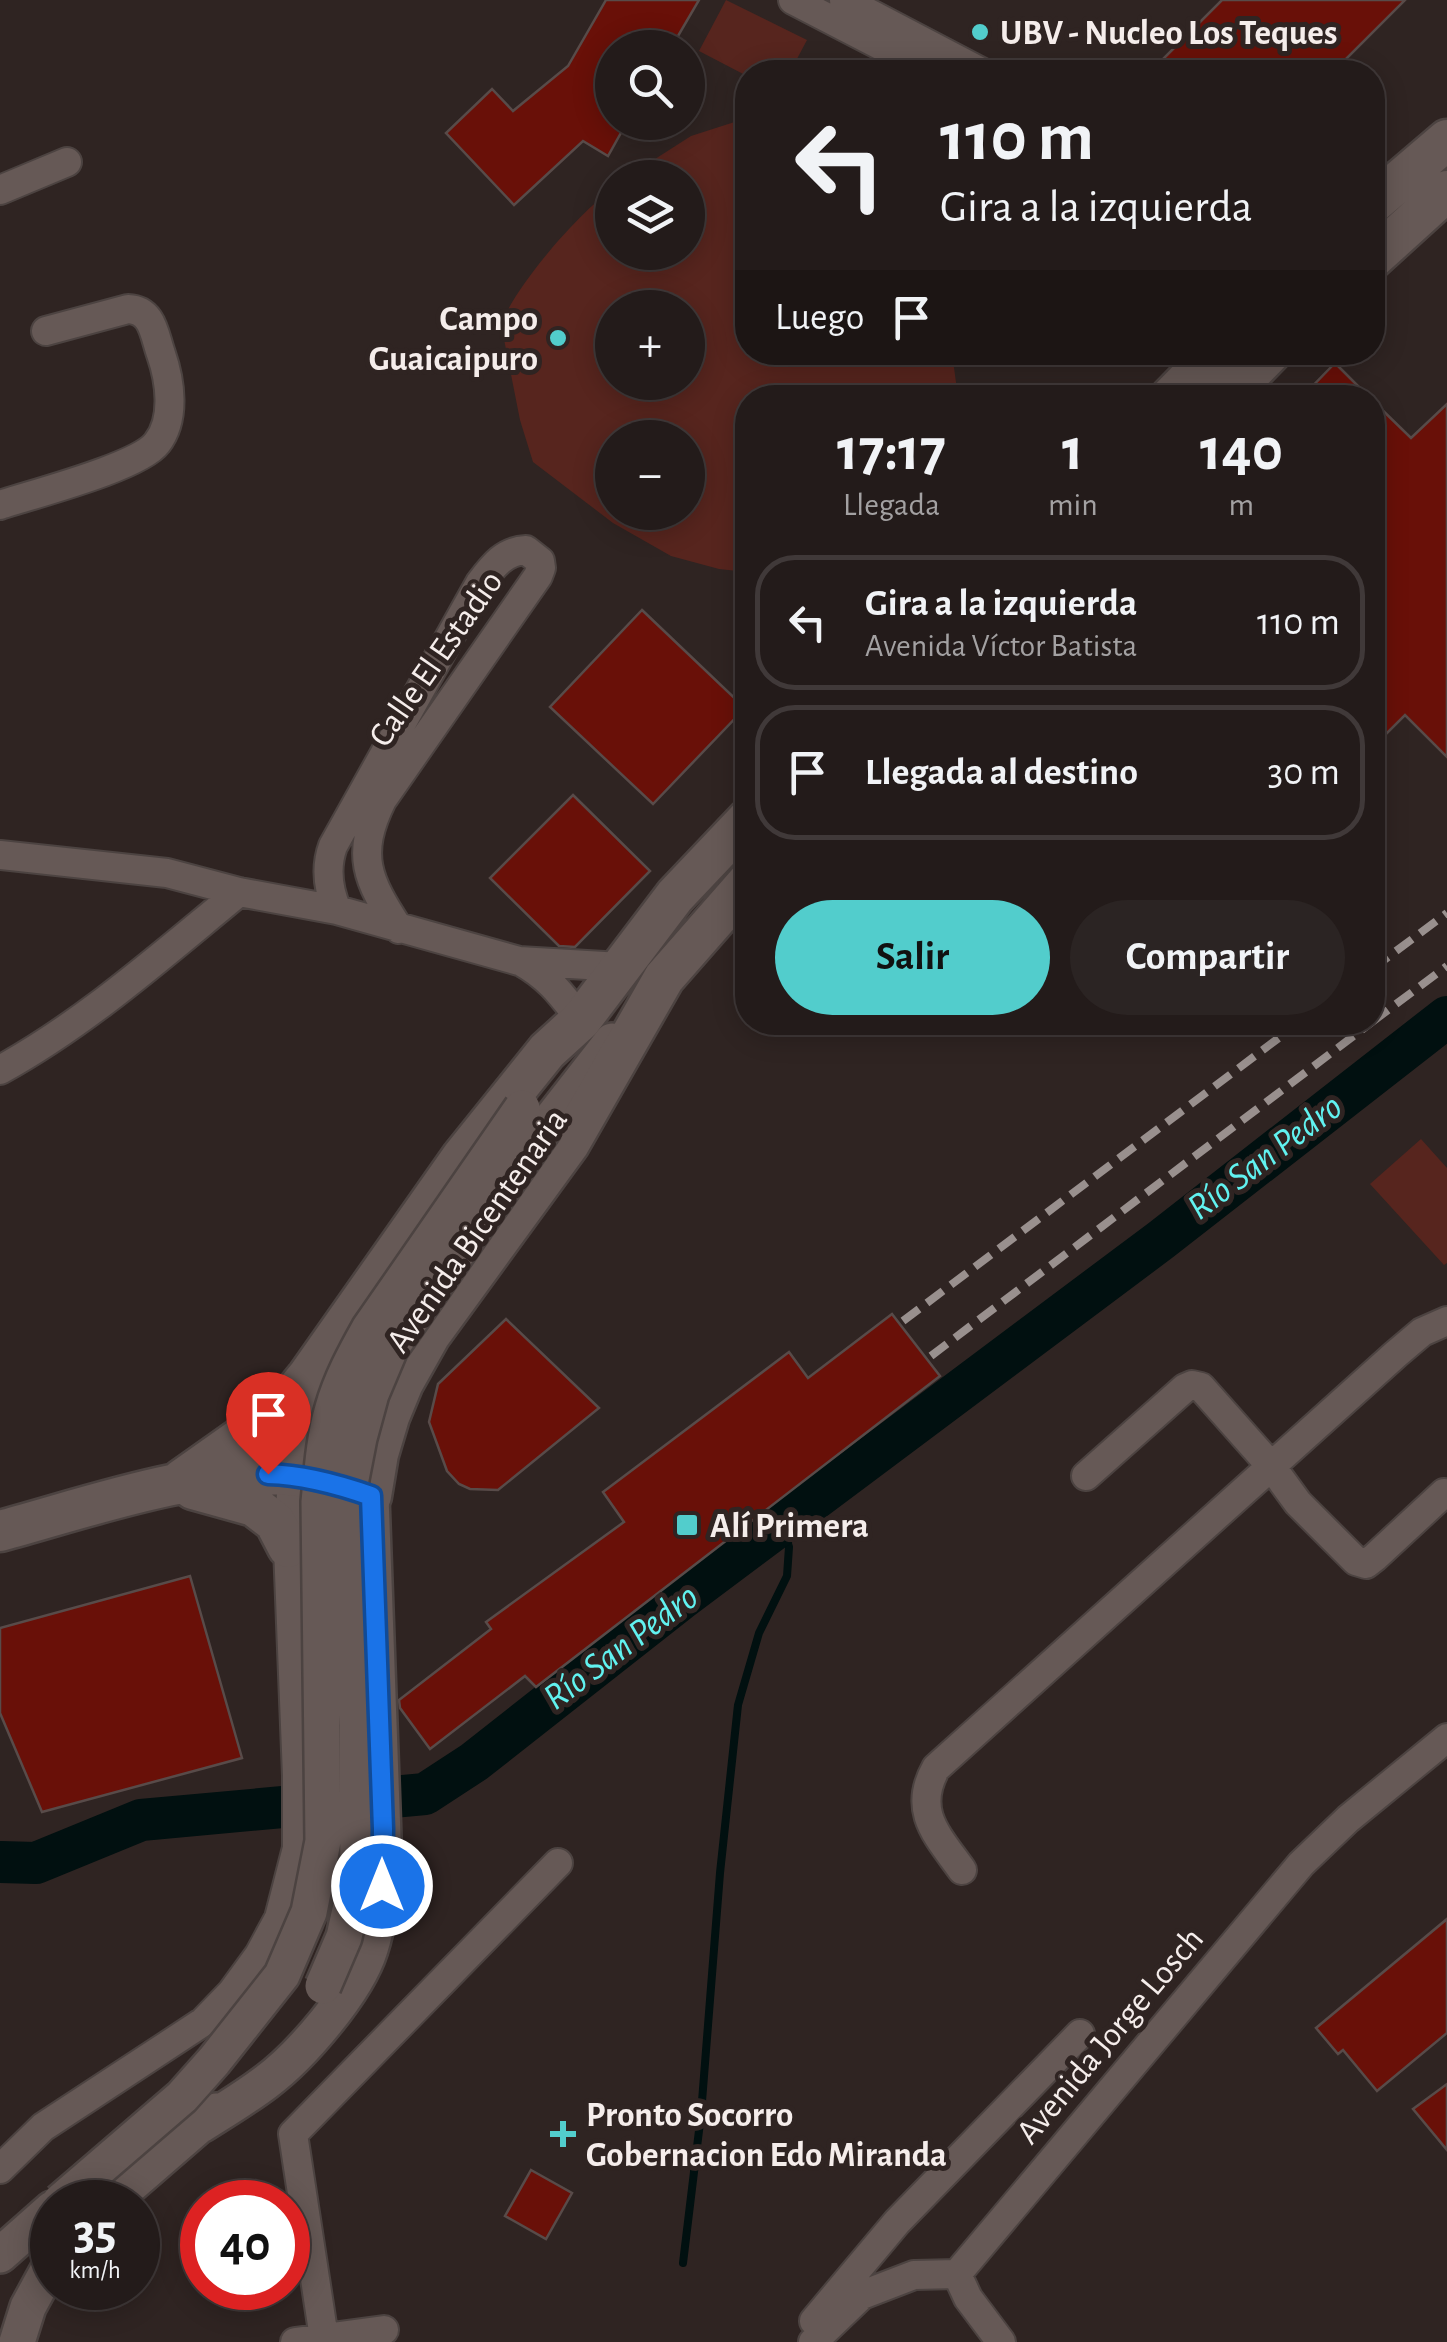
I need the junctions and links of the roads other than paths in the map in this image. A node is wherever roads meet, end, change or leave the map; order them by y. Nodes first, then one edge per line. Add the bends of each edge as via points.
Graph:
1 (844, 0) edge
2 (808, 3) edge
3 (928, 60) edge
4 (933, 60) edge
5 (1447, 140) edge
6 (67, 162) dead end
7 (0, 190) edge
8 (1447, 191) edge
9 (1385, 193) edge
10 (1385, 247) edge
11 (46, 331) dead end
12 (1236, 367) edge
13 (1198, 385) edge
14 (0, 505) edge
15 (735, 833) edge
16 (0, 855) edge
17 (239, 892) junction
18 (735, 897) edge
19 (337, 910) junction
20 (399, 928) junction
21 (519, 960) junction
22 (621, 967) junction
23 (664, 978) junction
24 (578, 1024) junction
25 (0, 1070) edge
26 (534, 1118) junction
27 (1447, 1321) edge
28 (322, 1356) junction
29 (1271, 1466) junction
30 (292, 1475) junction
31 (1086, 1476) dead end
32 (175, 1484) junction
33 (1444, 1493) dead end
34 (371, 1496) junction
35 (0, 1531) edge
36 (288, 1547) junction
37 (1447, 1738) edge
38 (558, 1863) dead end
39 (962, 1870) dead end
40 (1080, 2034) dead end
41 (201, 2125) junction
42 (0, 2169) edge
43 (86, 2180) edge
44 (137, 2180) edge
45 (30, 2228) edge
46 (0, 2255) edge
47 (957, 2274) junction
48 (30, 2303) edge
49 (384, 2330) dead end
50 (324, 2338) junction
51 (17, 2342) edge
52 (295, 2342) edge
53 (798, 2342) edge
54 (814, 2342) edge
55 (1002, 2342) edge

1 - 4 street
2 - 3 street
5 - 9 main road
6 - 7 street
8 - 10 main road
11 - 14 street via 128,309 148,316 168,374 170,413 158,442 135,461
12 - 13 main road
15 - 22 main road, Avenida Bicentenaria
16 - 17 street via 167,873
17 - 19 street
17 - 25 street via 127,984
18 - 23 main road, Avenida Bicentenaria
19 - 20 street
19 - 20 street, Calle El Estadio via 329,881 333,846 480,582 505,556 526,550 540,561 538,576 371,822 368,860 377,895
20 - 21 street
21 - 22 street
21 - 24 street via 557,988
22 - 24 main road, Avenida Bicentenaria
23 - 26 street, Avenida Bicentenaria
23 - 34 main road via 569,1144 430,1335 389,1418
24 - 26 street, Avenida Bicentenaria
24 - 28 main road via 547,1051 462,1157
26 - 41 street, Avenida Bicentenaria, bridge via 390,1349 359,1438 348,1540 358,1874 344,1937 324,1986 292,2036
26 - 43 street, Avenida Bicentenaria, bridge via 368,1329 333,1408 319,1502 323,1840 308,1912 282,1975 182,2097
27 - 29 street via 1422,1332
28 - 30 street via 298,1425
28 - 32 main road via 280,1410
29 - 31 street via 1201,1387 1192,1385
29 - 33 street via 1298,1503 1356,1562 1366,1564
29 - 39 street via 936,1768 924,1804 932,1830
30 - 32 main road
30 - 34 main road
30 - 36 street
32 - 35 main road
32 - 36 main road via 254,1506 274,1522
34 - 41 street via 384,1865 369,1954 312,2038 268,2081
36 - 42 street via 297,1848 279,1918 260,1956 202,2022 44,2127
37 - 47 street, Avenida Jorge Losch via 1300,1864
38 - 50 street via 292,2134
40 - 53 street via 897,2222
41 - 44 street
45 - 46 street
47 - 54 street via 914,2275 862,2295
47 - 55 street
48 - 51 street
49 - 50 street
50 - 52 street

